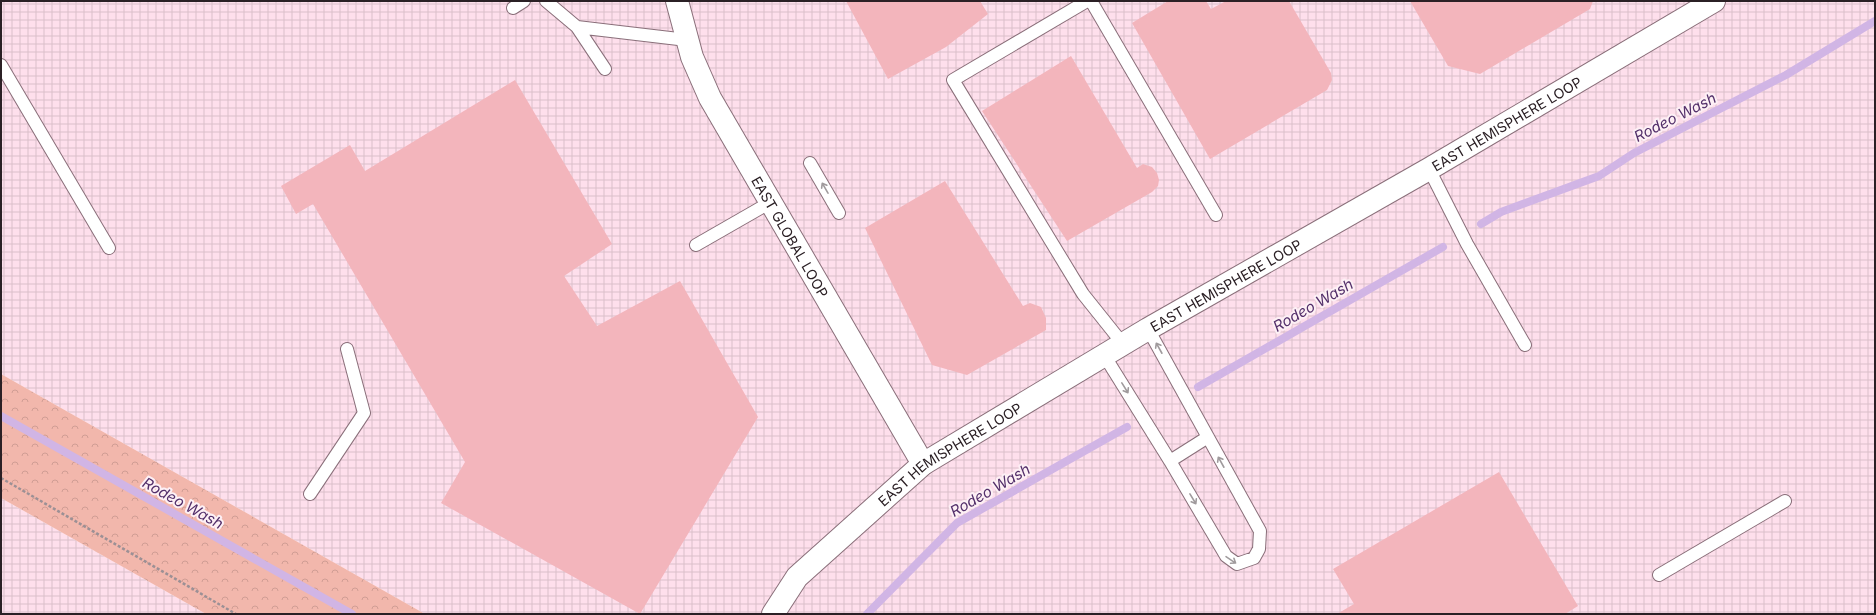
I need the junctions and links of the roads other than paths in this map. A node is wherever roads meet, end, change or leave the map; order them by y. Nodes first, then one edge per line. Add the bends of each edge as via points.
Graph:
1 (524, 1) edge
2 (546, 1) edge
3 (677, 1) edge
4 (1087, 1) edge
5 (1091, 1) edge
6 (1714, 1) edge
7 (513, 8) dead end
8 (578, 27) junction
9 (687, 40) junction
10 (1, 66) edge
11 (605, 69) dead end
12 (810, 163) dead end
13 (1429, 169) junction
14 (771, 202) junction
15 (839, 214) dead end
16 (1216, 215) dead end
17 (696, 246) dead end
18 (109, 248) dead end
19 (1148, 329) junction
20 (1123, 344) junction
21 (1525, 345) dead end
22 (347, 349) dead end
23 (1104, 355) junction
24 (1208, 437) junction
25 (1170, 461) junction
26 (923, 464) junction
27 (310, 494) dead end
28 (1785, 501) dead end
29 (1658, 575) dead end
30 (773, 614) edge

1 - 7 lane
2 - 8 lane
3 - 9 street, EAST GLOBAL LOOP
4 - 20 lane via 953,80 1083,294
5 - 16 lane
6 - 13 street, EAST HEMISPHERE LOOP
8 - 9 lane
8 - 11 lane
9 - 14 street, EAST GLOBAL LOOP via 710,98
10 - 18 lane
15 -> 12 lane
13 - 19 street, EAST HEMISPHERE LOOP
13 - 21 lane via 1467,244
14 - 17 lane
14 - 26 street, EAST GLOBAL LOOP
19 - 20 street, EAST HEMISPHERE LOOP
24 -> 19 lane
20 - 23 street, EAST HEMISPHERE LOOP
22 - 27 lane via 364,413
23 -> 25 lane
23 - 26 street, EAST HEMISPHERE LOOP
24 - 25 lane
25 -> 24 lane via 1226,556 1237,564 1254,558 1259,549 1260,531
26 - 30 street, EAST HEMISPHERE LOOP via 797,577
28 - 29 lane

